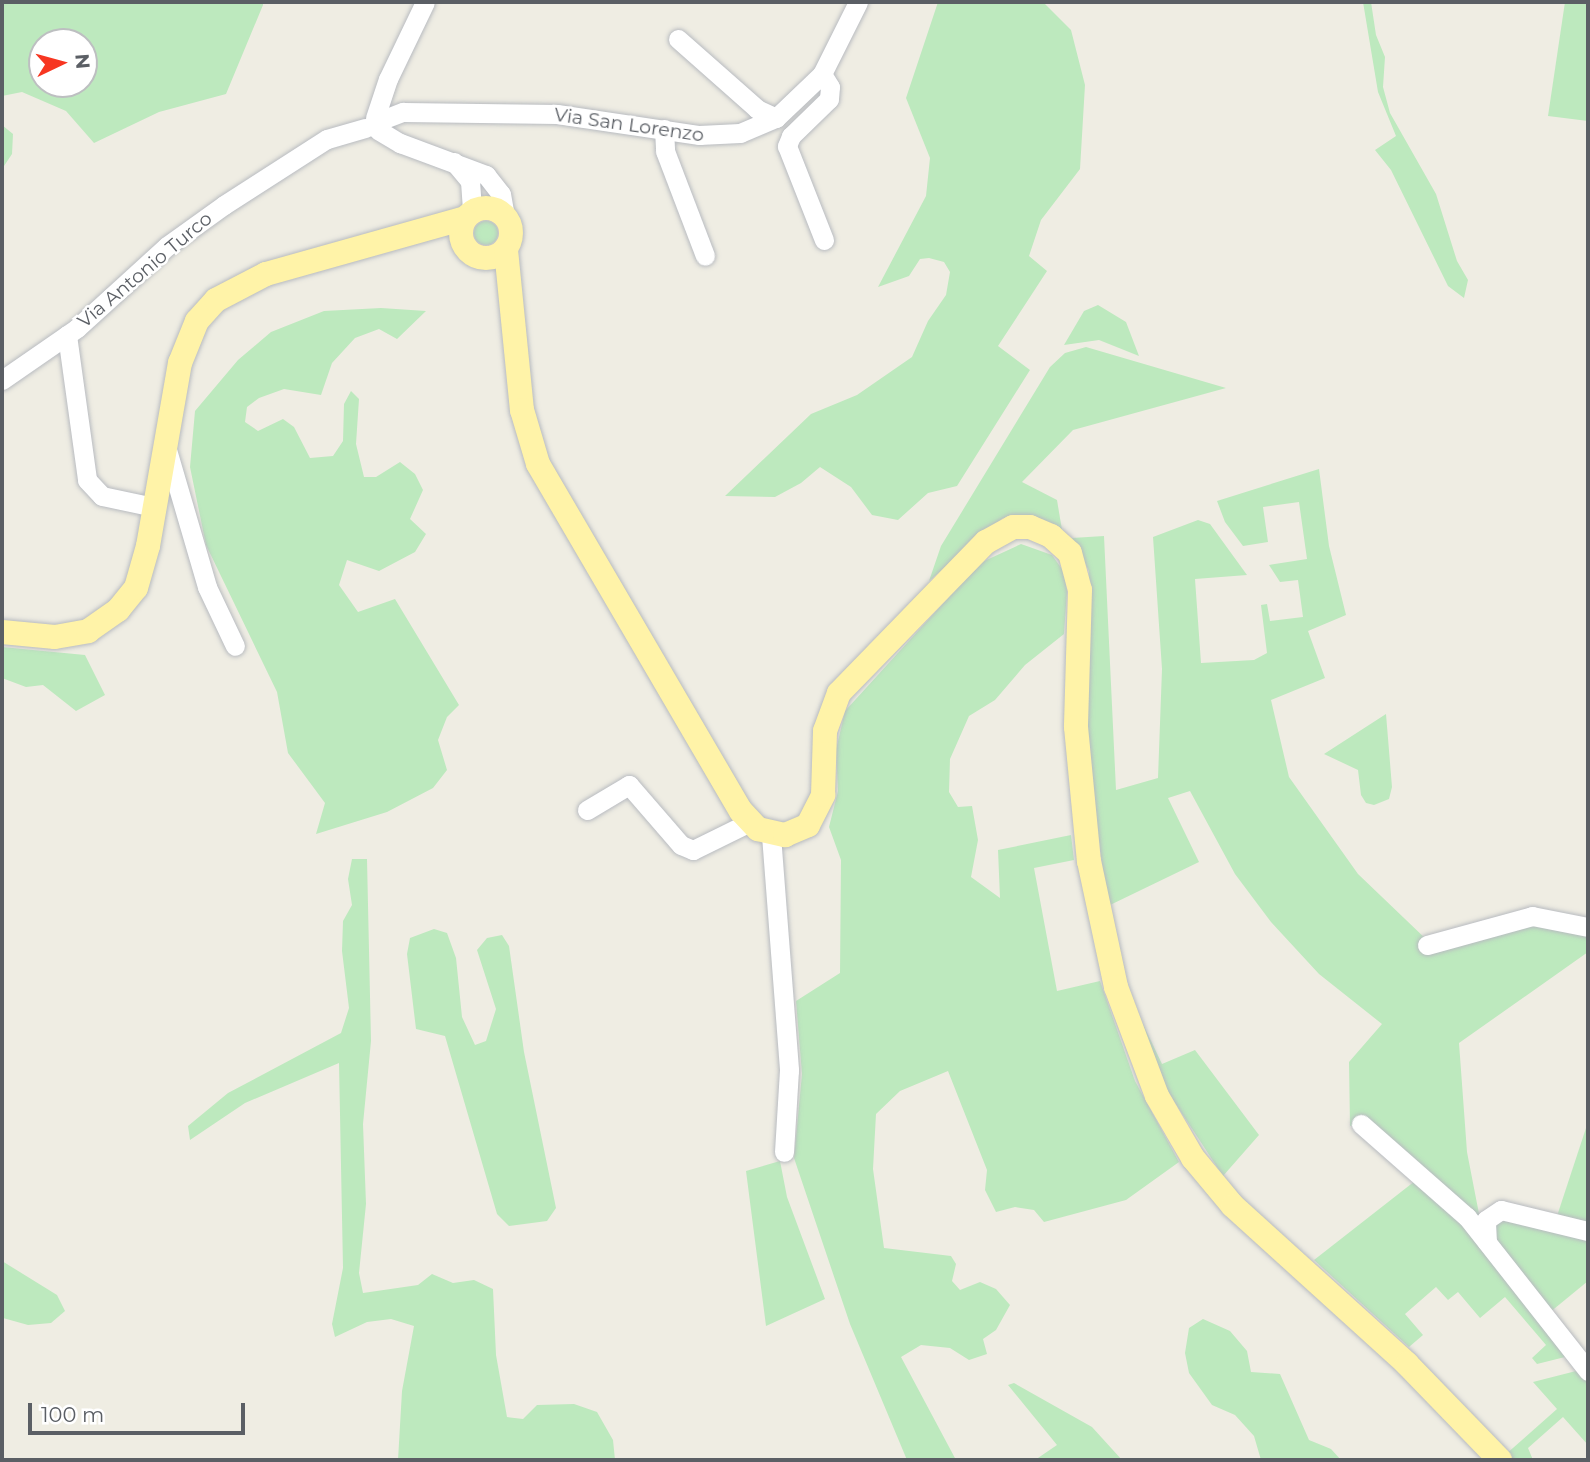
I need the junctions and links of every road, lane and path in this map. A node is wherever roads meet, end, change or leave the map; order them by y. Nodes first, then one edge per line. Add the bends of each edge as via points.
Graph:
1 (425, 2) edge
2 (858, 2) edge
3 (678, 39) dead end
4 (822, 74) junction
5 (776, 118) junction
6 (374, 124) junction
7 (663, 129) junction
8 (453, 161) junction
9 (469, 215) junction
10 (505, 216) junction
11 (404, 235) junction
12 (824, 240) dead end
13 (484, 252) junction
14 (705, 256) dead end
15 (66, 335) junction
16 (2, 380) edge
17 (164, 442) junction
18 (154, 507) junction
19 (2, 632) edge
20 (236, 646) dead end
21 (587, 810) dead end
22 (761, 828) junction
23 (1588, 927) edge
24 (1427, 945) dead end
25 (1361, 1124) dead end
26 (784, 1152) dead end
27 (1588, 1231) edge
28 (1487, 1242) junction
29 (1588, 1371) edge
30 (1500, 1460) edge

1 - 6 street via 388,79
2 - 4 street, Via San Lorenzo
3 - 5 street via 757,109
4 - 5 street, Via San Lorenzo
4 - 12 street via 830,87 829,99 791,136 787,146
5 - 7 street, Via San Lorenzo via 720,136
6 - 7 street, Via San Lorenzo via 403,112 480,111 586,116
6 - 8 street via 400,143
6 - 15 street, Via Antonio Turco via 327,139 224,205 167,246
7 - 14 street via 666,151
8 - 9 street via 470,181
8 - 10 street via 495,184
9 - 10 main road via 489,208
9 - 11 main road
9 - 13 main road via 460,232
10 - 13 main road via 511,237
11 - 13 main road via 429,236
11 - 17 main road via 266,274 216,300 187,343
13 - 22 main road via 507,295 523,410 538,464
15 - 16 street, Via Antonio Turco
15 - 18 street via 87,480 109,499
17 - 18 main road
17 - 20 street via 207,587
18 - 19 main road via 143,570 136,588 118,610 88,631 71,636
21 - 22 street via 629,785 681,845 693,850
22 - 26 street via 789,1059
22 - 30 main road via 796,832 817,813 823,795 829,710 850,678 996,535 1013,527 1030,527 1059,541 1070,552 1079,576 1076,727 1094,896 1116,987 1157,1096 1193,1158 1233,1206 1407,1364
23 - 24 street via 1555,917 1527,917
25 - 28 street via 1467,1217
27 - 28 street via 1500,1210 1486,1220
28 - 29 street

